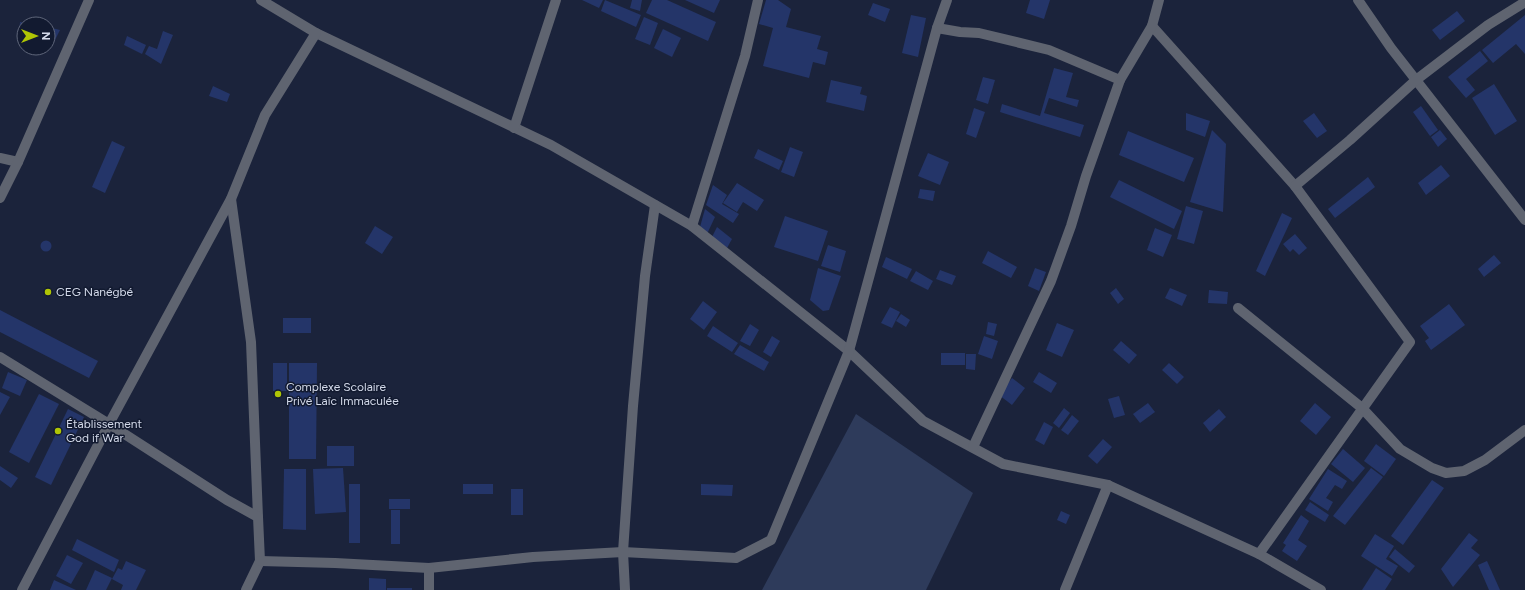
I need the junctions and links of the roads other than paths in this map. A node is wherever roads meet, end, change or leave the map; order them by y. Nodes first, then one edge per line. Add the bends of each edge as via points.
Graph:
1 (89, 0) edge
2 (262, 0) edge
3 (556, 0) edge
4 (758, 0) edge
5 (947, 0) edge
6 (1159, 0) edge
7 (1358, 0) edge
8 (1525, 2) edge
9 (1152, 26) junction
10 (937, 28) junction
11 (316, 34) junction
12 (1120, 80) junction
13 (1416, 80) junction
14 (514, 128) junction
15 (0, 158) edge
16 (18, 162) junction
17 (1295, 186) junction
18 (0, 198) edge
19 (231, 199) junction
20 (655, 205) junction
21 (1525, 220) edge
22 (692, 226) junction
23 (1238, 308) dead end
24 (849, 351) junction
25 (0, 357) edge
26 (1362, 408) junction
27 (109, 424) junction
28 (1525, 430) edge
29 (973, 447) junction
30 (1108, 485) junction
31 (258, 517) junction
32 (623, 552) junction
33 (1260, 554) junction
34 (260, 561) junction
35 (429, 568) junction
36 (22, 590) edge
37 (246, 590) edge
38 (429, 590) edge
39 (625, 590) edge
40 (1065, 590) edge
41 (1321, 590) edge

1 - 16 street
2 - 11 street
3 - 14 street
4 - 22 street via 745,56
5 - 10 street
6 - 9 street
7 - 13 street
8 - 13 street via 1488,25
9 - 12 street
9 - 17 street
10 - 12 street via 979,33 1049,50
10 - 24 street
11 - 14 street
11 - 19 street via 266,115
12 - 29 street via 1092,156 1072,226 1051,281
13 - 17 street
13 - 21 street
14 - 20 street via 551,145
15 - 16 street
16 - 18 street
17 - 26 street via 1410,342
19 - 27 street
19 - 31 street via 251,342
20 - 22 street
20 - 32 street via 645,276 633,406
22 - 24 street
23 - 26 street
24 - 29 street via 923,421
24 - 32 street via 771,540 736,558
25 - 27 street
26 - 28 street via 1400,449 1432,468 1446,473 1464,472
26 - 33 street
27 - 31 street
27 - 36 street
29 - 30 street via 1003,464
30 - 33 street
30 - 40 street
31 - 34 street
32 - 35 street via 534,557
32 - 39 street
33 - 41 street
34 - 35 street
34 - 37 street
35 - 38 street

